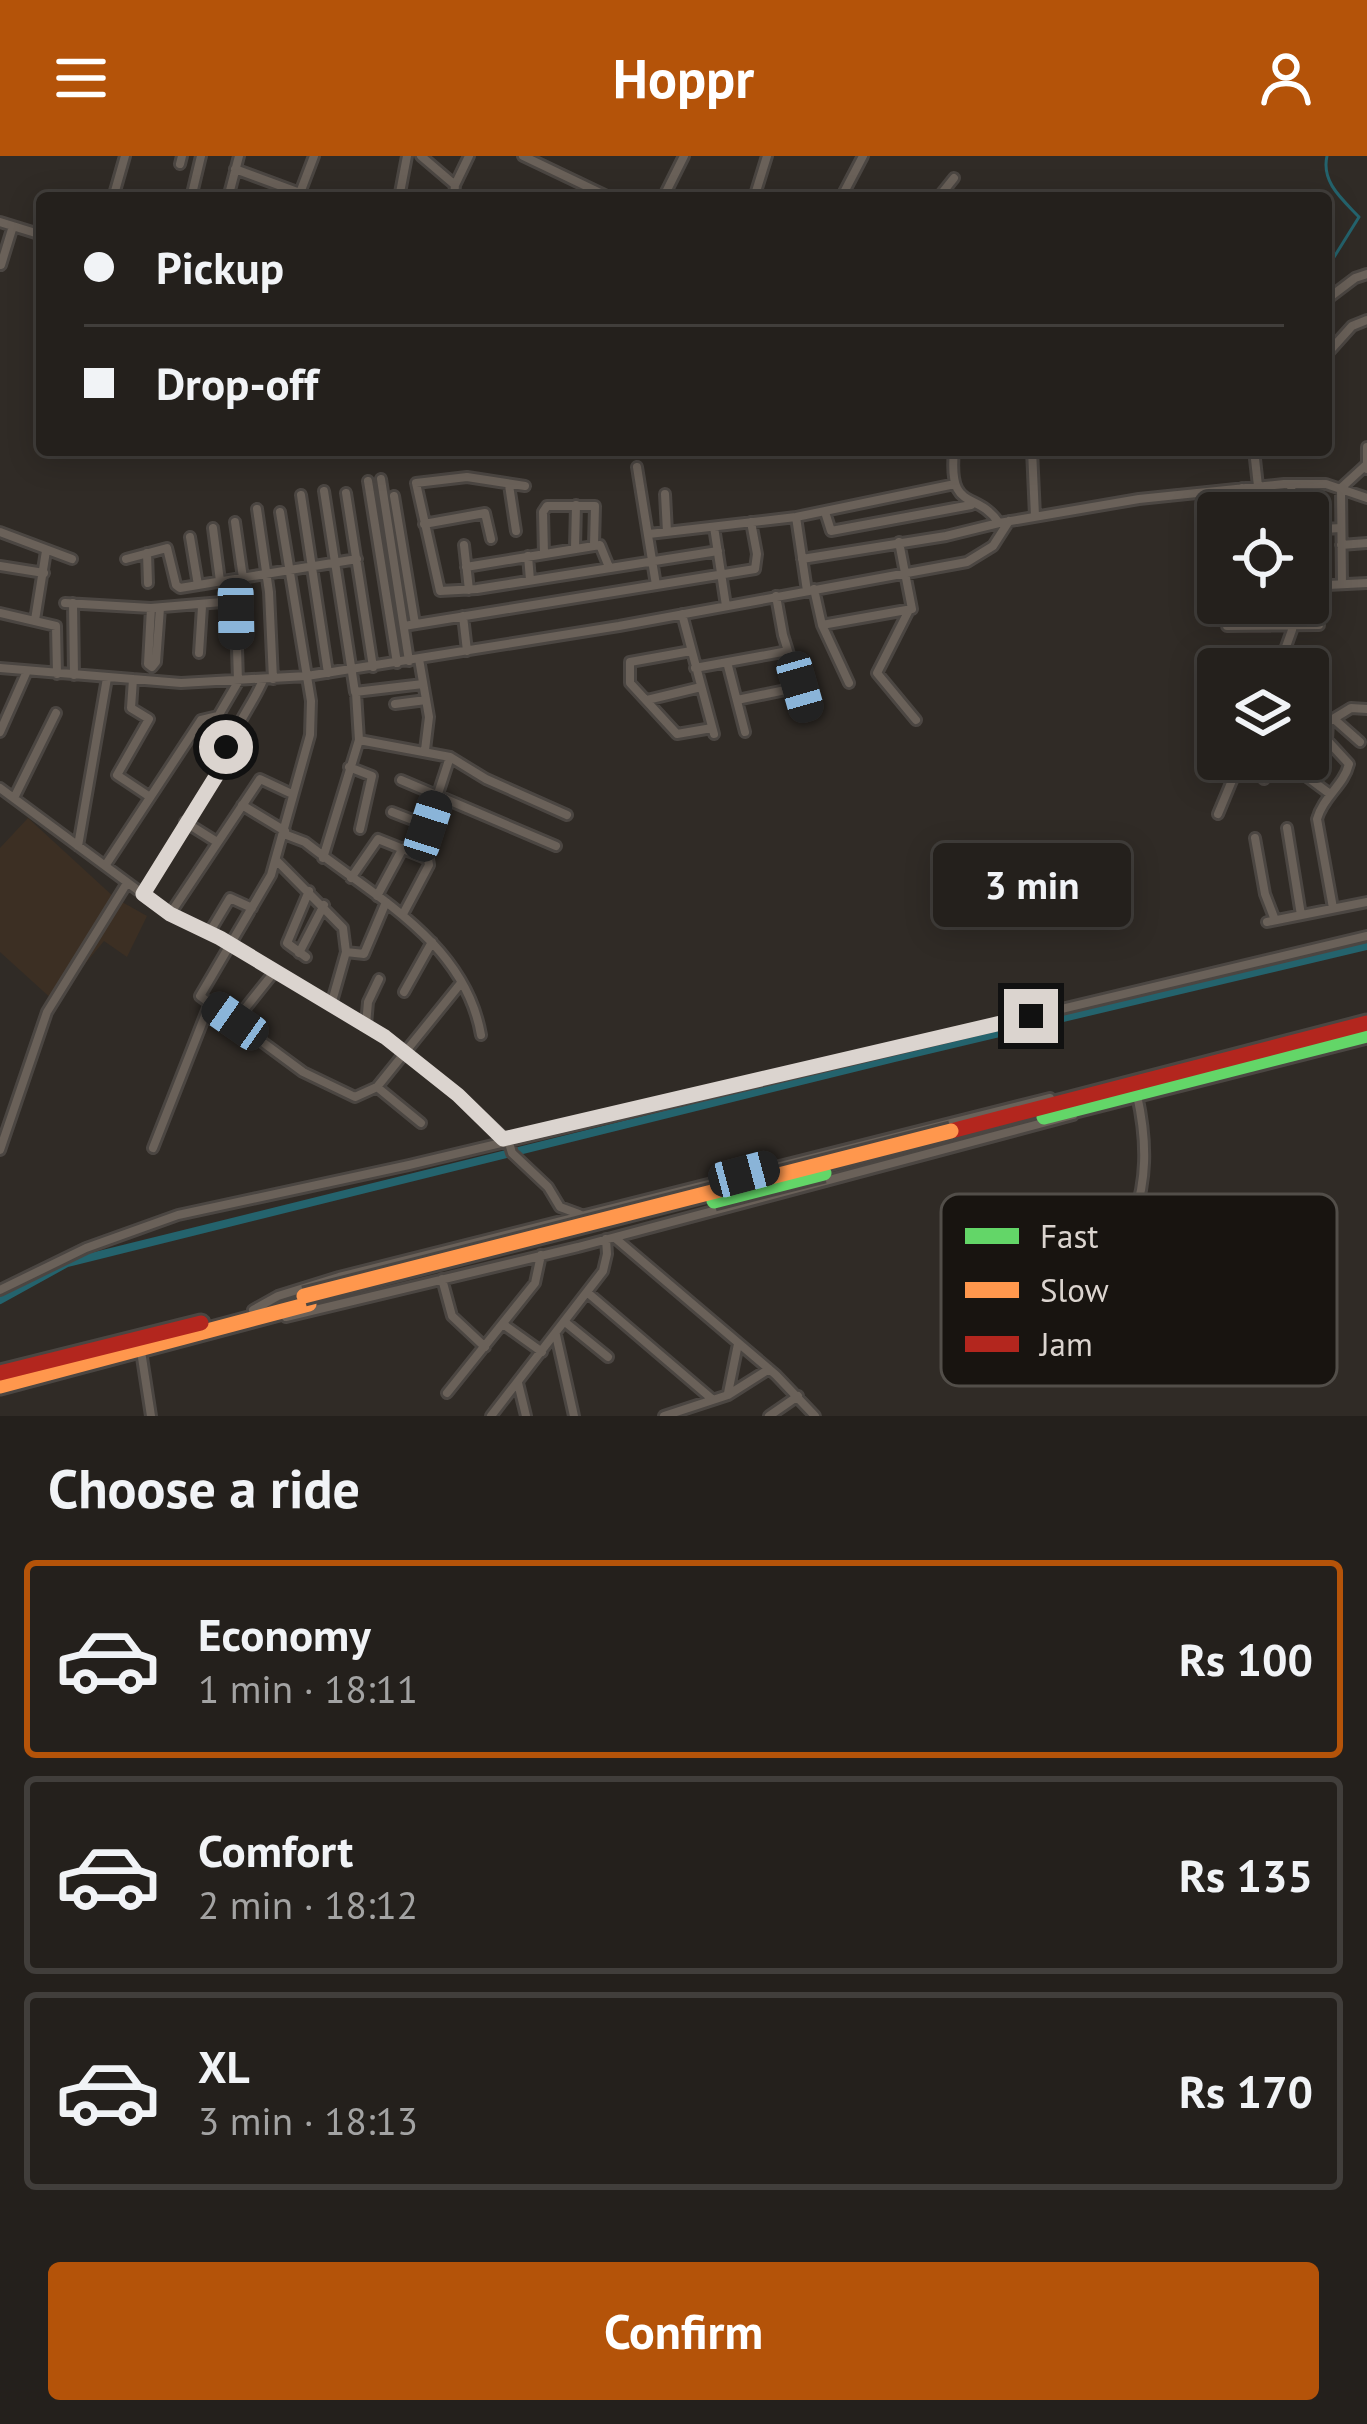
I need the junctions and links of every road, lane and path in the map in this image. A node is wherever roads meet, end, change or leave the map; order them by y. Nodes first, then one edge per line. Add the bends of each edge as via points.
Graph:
1 (124, 156) edge
2 (201, 156) edge
3 (239, 156) edge
4 (314, 156) edge
5 (407, 156) edge
6 (421, 156) edge
7 (469, 156) edge
8 (523, 156) edge
9 (684, 156) edge
10 (767, 156) edge
11 (863, 156) edge
12 (235, 169) junction
13 (954, 178) dead end
14 (455, 184) junction
15 (114, 192) edge
16 (192, 192) edge
17 (229, 192) edge
18 (290, 192) edge
19 (300, 192) edge
20 (400, 192) edge
21 (454, 192) edge
22 (598, 192) edge
23 (666, 192) edge
24 (756, 192) edge
25 (844, 192) edge
26 (943, 192) edge
27 (0, 222) edge
28 (13, 226) junction
29 (36, 233) edge
30 (2, 265) edge
31 (1366, 276) edge
32 (1332, 297) edge
33 (1367, 320) edge
34 (1332, 348) edge
35 (1367, 447) edge
36 (954, 456) edge
37 (1032, 456) edge
38 (1254, 456) edge
39 (638, 467) dead end
40 (1366, 468) edge
41 (381, 479) dead end
42 (368, 481) dead end
43 (955, 484) junction
44 (1291, 484) junction
45 (509, 485) junction
46 (525, 486) dead end
47 (1258, 486) junction
48 (1242, 488) junction
49 (1341, 488) junction
50 (323, 491) dead end
51 (1243, 492) edge
52 (1292, 492) edge
53 (346, 493) dead end
54 (665, 494) dead end
55 (301, 496) dead end
56 (394, 496) dead end
57 (1367, 498) edge
58 (972, 505) junction
59 (576, 506) junction
60 (257, 509) dead end
61 (280, 512) dead end
62 (825, 512) junction
63 (1035, 516) junction
64 (796, 517) junction
65 (235, 522) dead end
66 (751, 522) junction
67 (1004, 522) junction
68 (424, 524) junction
69 (714, 527) junction
70 (213, 528) dead end
71 (1340, 528) junction
72 (1329, 529) edge
73 (516, 531) dead end
74 (830, 531) junction
75 (0, 532) edge
76 (667, 532) junction
77 (649, 535) junction
78 (190, 537) dead end
79 (491, 539) dead end
80 (899, 542) junction
81 (464, 544) dead end
82 (1367, 544) edge
83 (594, 545) junction
84 (1341, 545) junction
85 (575, 548) junction
86 (46, 550) junction
87 (718, 550) junction
88 (147, 553) junction
89 (834, 553) junction
90 (544, 554) junction
91 (528, 556) junction
92 (72, 559) dead end
93 (357, 559) junction
94 (653, 559) junction
95 (802, 559) junction
96 (126, 560) dead end
97 (334, 562) junction
98 (1, 567) edge
99 (312, 567) junction
100 (466, 567) junction
101 (609, 567) junction
102 (289, 572) junction
103 (44, 573) junction
104 (906, 573) junction
105 (722, 574) junction
106 (267, 575) junction
107 (239, 578) junction
108 (530, 580) junction
109 (0, 581) edge
110 (220, 581) junction
111 (148, 583) dead end
112 (1367, 583) edge
113 (1342, 584) junction
114 (198, 585) junction
115 (656, 585) junction
116 (1329, 585) edge
117 (469, 590) junction
118 (811, 590) junction
119 (776, 596) junction
120 (222, 602) dead end
121 (726, 606) junction
122 (202, 607) junction
123 (155, 608) junction
124 (908, 611) junction
125 (0, 614) edge
126 (682, 614) junction
127 (464, 616) junction
128 (35, 620) junction
129 (415, 624) junction
130 (1294, 624) junction
131 (822, 625) junction
132 (1319, 625) dead end
133 (404, 626) junction
134 (1226, 626) dead end
135 (1285, 648) edge
136 (467, 651) junction
137 (691, 651) junction
138 (788, 651) junction
139 (199, 653) dead end
140 (414, 660) junction
141 (727, 662) junction
142 (398, 663) junction
143 (373, 667) junction
144 (0, 668) edge
145 (695, 668) junction
146 (351, 670) junction
147 (27, 671) junction
148 (328, 673) junction
149 (56, 674) junction
150 (74, 675) junction
151 (307, 676) junction
152 (107, 678) junction
153 (134, 680) junction
154 (268, 680) junction
155 (238, 682) junction
156 (849, 683) dead end
157 (423, 684) junction
158 (701, 687) junction
159 (800, 687) junction
160 (356, 694) junction
161 (426, 700) junction
162 (647, 700) junction
163 (737, 700) junction
164 (395, 704) dead end
165 (1367, 710) edge
166 (807, 712) dead end
167 (56, 713) dead end
168 (218, 716) junction
169 (916, 720) dead end
170 (1331, 720) junction
171 (1329, 725) edge
172 (0, 731) edge
173 (745, 732) dead end
174 (207, 735) dead end
175 (359, 740) junction
176 (1329, 742) edge
177 (1360, 742) dead end
178 (425, 750) junction
179 (449, 757) junction
180 (350, 767) junction
181 (401, 780) dead end
182 (1232, 780) edge
183 (1310, 780) edge
184 (0, 788) edge
185 (292, 794) junction
186 (1330, 794) junction
187 (438, 795) junction
188 (150, 797) junction
189 (14, 798) junction
190 (242, 805) junction
191 (392, 812) dead end
192 (1218, 814) dead end
193 (567, 815) dead end
194 (185, 822) junction
195 (428, 826) junction
196 (1287, 828) dead end
197 (360, 829) dead end
198 (284, 833) junction
199 (1255, 838) dead end
200 (217, 842) junction
201 (556, 845) dead end
202 (78, 846) junction
203 (403, 848) junction
204 (418, 855) junction
205 (323, 858) junction
206 (277, 860) junction
207 (105, 866) junction
208 (351, 878) junction
209 (127, 882) junction
210 (309, 891) junction
211 (143, 894) junction
212 (382, 899) junction
213 (1367, 902) edge
214 (324, 905) junction
215 (251, 908) junction
216 (1333, 908) junction
217 (170, 914) junction
218 (403, 914) junction
219 (1301, 915) junction
220 (209, 933) junction
221 (1367, 936) edge
222 (432, 943) junction
223 (231, 944) junction
224 (346, 952) junction
225 (275, 971) junction
226 (379, 979) dead end
227 (461, 983) junction
228 (404, 992) dead end
229 (210, 1004) junction
230 (332, 1005) junction
231 (235, 1021) junction
232 (1367, 1023) edge
233 (365, 1025) junction
234 (482, 1035) dead end
235 (1367, 1035) edge
236 (1276, 1052) junction
237 (405, 1053) junction
238 (1249, 1059) junction
239 (376, 1088) junction
240 (1137, 1094) junction
241 (1088, 1101) junction
242 (421, 1123) dead end
243 (508, 1145) junction
244 (153, 1148) dead end
245 (0, 1150) edge
246 (1141, 1194) edge
247 (582, 1216) junction
248 (609, 1238) junction
249 (541, 1255) junction
250 (442, 1279) junction
251 (0, 1290) edge
252 (588, 1293) junction
253 (254, 1315) junction
254 (566, 1322) junction
255 (503, 1324) junction
256 (556, 1334) junction
257 (738, 1344) junction
258 (484, 1347) junction
259 (140, 1350) junction
260 (542, 1352) junction
261 (608, 1357) dead end
262 (42, 1369) junction
263 (769, 1369) junction
264 (4, 1378) edge
265 (518, 1382) junction
266 (447, 1393) dead end
267 (728, 1395) junction
268 (798, 1396) junction
269 (712, 1400) junction
270 (151, 1416) edge
271 (491, 1416) edge
272 (526, 1416) edge
273 (574, 1416) edge
274 (664, 1416) edge
275 (769, 1416) edge
276 (815, 1416) edge

1 - 15 street
2 - 16 street
3 - 12 street
4 - 19 street
5 - 20 street
6 - 14 street
7 - 14 street
8 - 22 street
9 - 23 street
10 - 24 street
11 - 25 street
12 - 17 street
12 - 18 street
13 - 26 street
14 - 21 street
27 - 28 street
28 - 29 street
28 - 30 street
31 - 32 street
33 - 34 street
35 - 40 street
36 - 43 street
37 - 63 street
38 - 47 street
39 - 77 street
40 - 49 street
41 - 133 street
42 - 142 street
43 - 58 street
43 - 62 street
44 - 47 street
44 - 49 street
44 - 52 street
45 - 46 street
45 - 68 street via 466,477 417,482
45 - 73 street
47 - 48 street
48 - 51 street
48 - 63 street
49 - 57 street
49 - 71 street
50 - 97 street
53 - 93 street
54 - 76 street
55 - 99 street
56 - 129 street
58 - 67 street
58 - 74 street
59 - 83 street via 596,506
59 - 85 street
59 - 90 street via 544,507
60 - 106 street
61 - 102 street
62 - 64 street
62 - 74 street
63 - 67 street
64 - 66 street
64 - 95 street
65 - 107 street
66 - 69 street
66 - 105 street via 758,567
67 - 80 street
67 - 104 street via 980,556
68 - 79 street via 484,514
68 - 117 street via 440,591
69 - 76 street
69 - 87 street
70 - 110 street
71 - 72 street
71 - 84 street
74 - 89 street
75 - 86 street
76 - 77 street
77 - 94 street
78 - 114 street
80 - 89 street
80 - 104 street
81 - 100 street
82 - 84 street
83 - 85 street
83 - 101 street via 603,546
84 - 113 street
85 - 90 street
86 - 92 street
86 - 103 street
87 - 94 street
87 - 105 street
88 - 96 street
88 - 111 street
88 - 114 street via 167,548 176,587
89 - 95 street
90 - 91 street
91 - 100 street
91 - 108 street
93 - 97 street
93 - 143 street
94 - 101 street
94 - 115 street
95 - 118 street
97 - 99 street
97 - 146 street
98 - 103 street
98 - 109 street
99 - 102 street
99 - 148 street
100 - 117 street
101 - 108 street
102 - 106 street
102 - 151 street
103 - 128 street
104 - 118 street
104 - 124 street
105 - 115 street
105 - 121 street
106 - 107 street
106 - 154 street
107 - 110 street
107 - 155 street
108 - 117 street
110 - 114 street
112 - 113 street
113 - 116 street
115 - 127 street
118 - 119 street
118 - 131 street
119 - 121 street
119 - 138 street
120 - 122 street
121 - 126 street
122 - 123 street
122 - 139 street
123 - 123 street via 156,662 152,668 148,664
123 - 150 street via 69,603
124 - 131 street
124 - 169 street via 877,675
125 - 128 street
126 - 136 street
126 - 137 street
127 - 129 street
127 - 136 street
128 - 149 street via 56,626
129 - 133 street
130 - 132 street
130 - 134 street
130 - 135 street
131 - 156 street
133 - 140 street
136 - 140 street
137 - 145 street
137 - 162 street via 628,663 630,682
138 - 141 street
138 - 159 street
140 - 142 street
140 - 157 street
141 - 145 street
141 - 163 street
142 - 143 street
143 - 146 street
144 - 147 street
145 - 158 street
146 - 148 street
146 - 160 street
147 - 149 street
147 - 172 street
148 - 151 street
149 - 150 street
150 - 152 street
151 - 154 street
151 - 185 street via 311,724
152 - 153 street
152 - 202 street
153 - 155 street
153 - 188 street via 131,708 149,719 117,775
154 - 155 street
154 - 194 street
155 - 168 street
157 - 160 street
157 - 161 street
158 - 162 street
158 - 162 street via 713,731 676,734
159 - 163 street
159 - 166 street
160 - 175 street
161 - 164 street
161 - 178 street
163 - 173 street
165 - 170 street via 1351,708
167 - 189 street
168 - 174 street
168 - 188 street via 202,718
170 - 171 street
170 - 177 street
175 - 178 street
175 - 180 street
176 - 186 street via 1349,764
178 - 179 street
179 - 187 street
179 - 193 street
180 - 197 street via 373,776
180 - 205 street
181 - 187 street
182 - 192 street
183 - 186 street
184 - 189 street
185 - 190 street via 262,778
185 - 198 street
186 - 216 street via 1317,819
187 - 195 street
187 - 201 street
188 - 207 street
189 - 202 street
190 - 198 street
190 - 200 street
191 - 195 street
194 - 200 street
194 - 211 street
195 - 204 street
196 - 219 street
198 - 205 street
198 - 206 street
199 - 219 street via 1271,921
200 - 217 street
202 - 207 street
203 - 204 street
203 - 208 street via 375,839
203 - 212 street
204 - 218 street via 429,863
205 - 208 street
206 - 210 street
206 - 215 street
207 - 209 street
208 - 212 street
209 - 211 street
209 - 245 street via 47,1012
210 - 214 street
210 - 214 street via 286,943 302,955
211 - 217 street
212 - 218 street
212 - 224 street via 364,954
213 - 216 street
214 - 224 street via 343,928
215 - 220 street via 230,898
215 - 223 street
216 - 219 street
217 - 220 street
218 - 222 street
220 - 223 street
221 - 243 street
222 - 227 street
222 - 228 street
223 - 225 street
223 - 229 street via 200,992
224 - 230 street
225 - 230 street
225 - 231 street
226 - 233 street
227 - 234 street
227 - 237 street
229 - 231 street
229 - 244 street
230 - 233 street
231 - 239 street via 338,1092 361,1097
232 - 236 highway
233 - 237 street
235 - 236 highway
236 - 238 highway
237 - 239 street
237 - 243 street
238 - 240 highway
238 - 241 highway
239 - 242 street
240 - 241 highway
240 - 246 street
241 - 247 street via 1060,1095
241 - 248 street via 1066,1119
241 - 253 highway, bridge
243 - 247 street via 560,1208
243 - 251 street via 168,1218
247 - 248 street
247 - 253 street via 339,1277 278,1296
248 - 249 street
248 - 252 street via 607,1262
248 - 257 street
249 - 250 street
249 - 255 street via 535,1283
250 - 253 street via 304,1314
250 - 258 street via 452,1316
252 - 254 street
252 - 269 street
253 - 259 highway
253 - 262 highway
254 - 256 street
254 - 261 street
255 - 258 street
255 - 260 street
256 - 260 street
256 - 273 street
257 - 263 street
257 - 267 street
258 - 266 street
259 - 262 highway
259 - 270 street
260 - 265 street
262 - 264 highway
263 - 267 street
263 - 268 street
265 - 271 street
265 - 272 street
267 - 269 street
268 - 275 street
268 - 276 street
269 - 274 street

